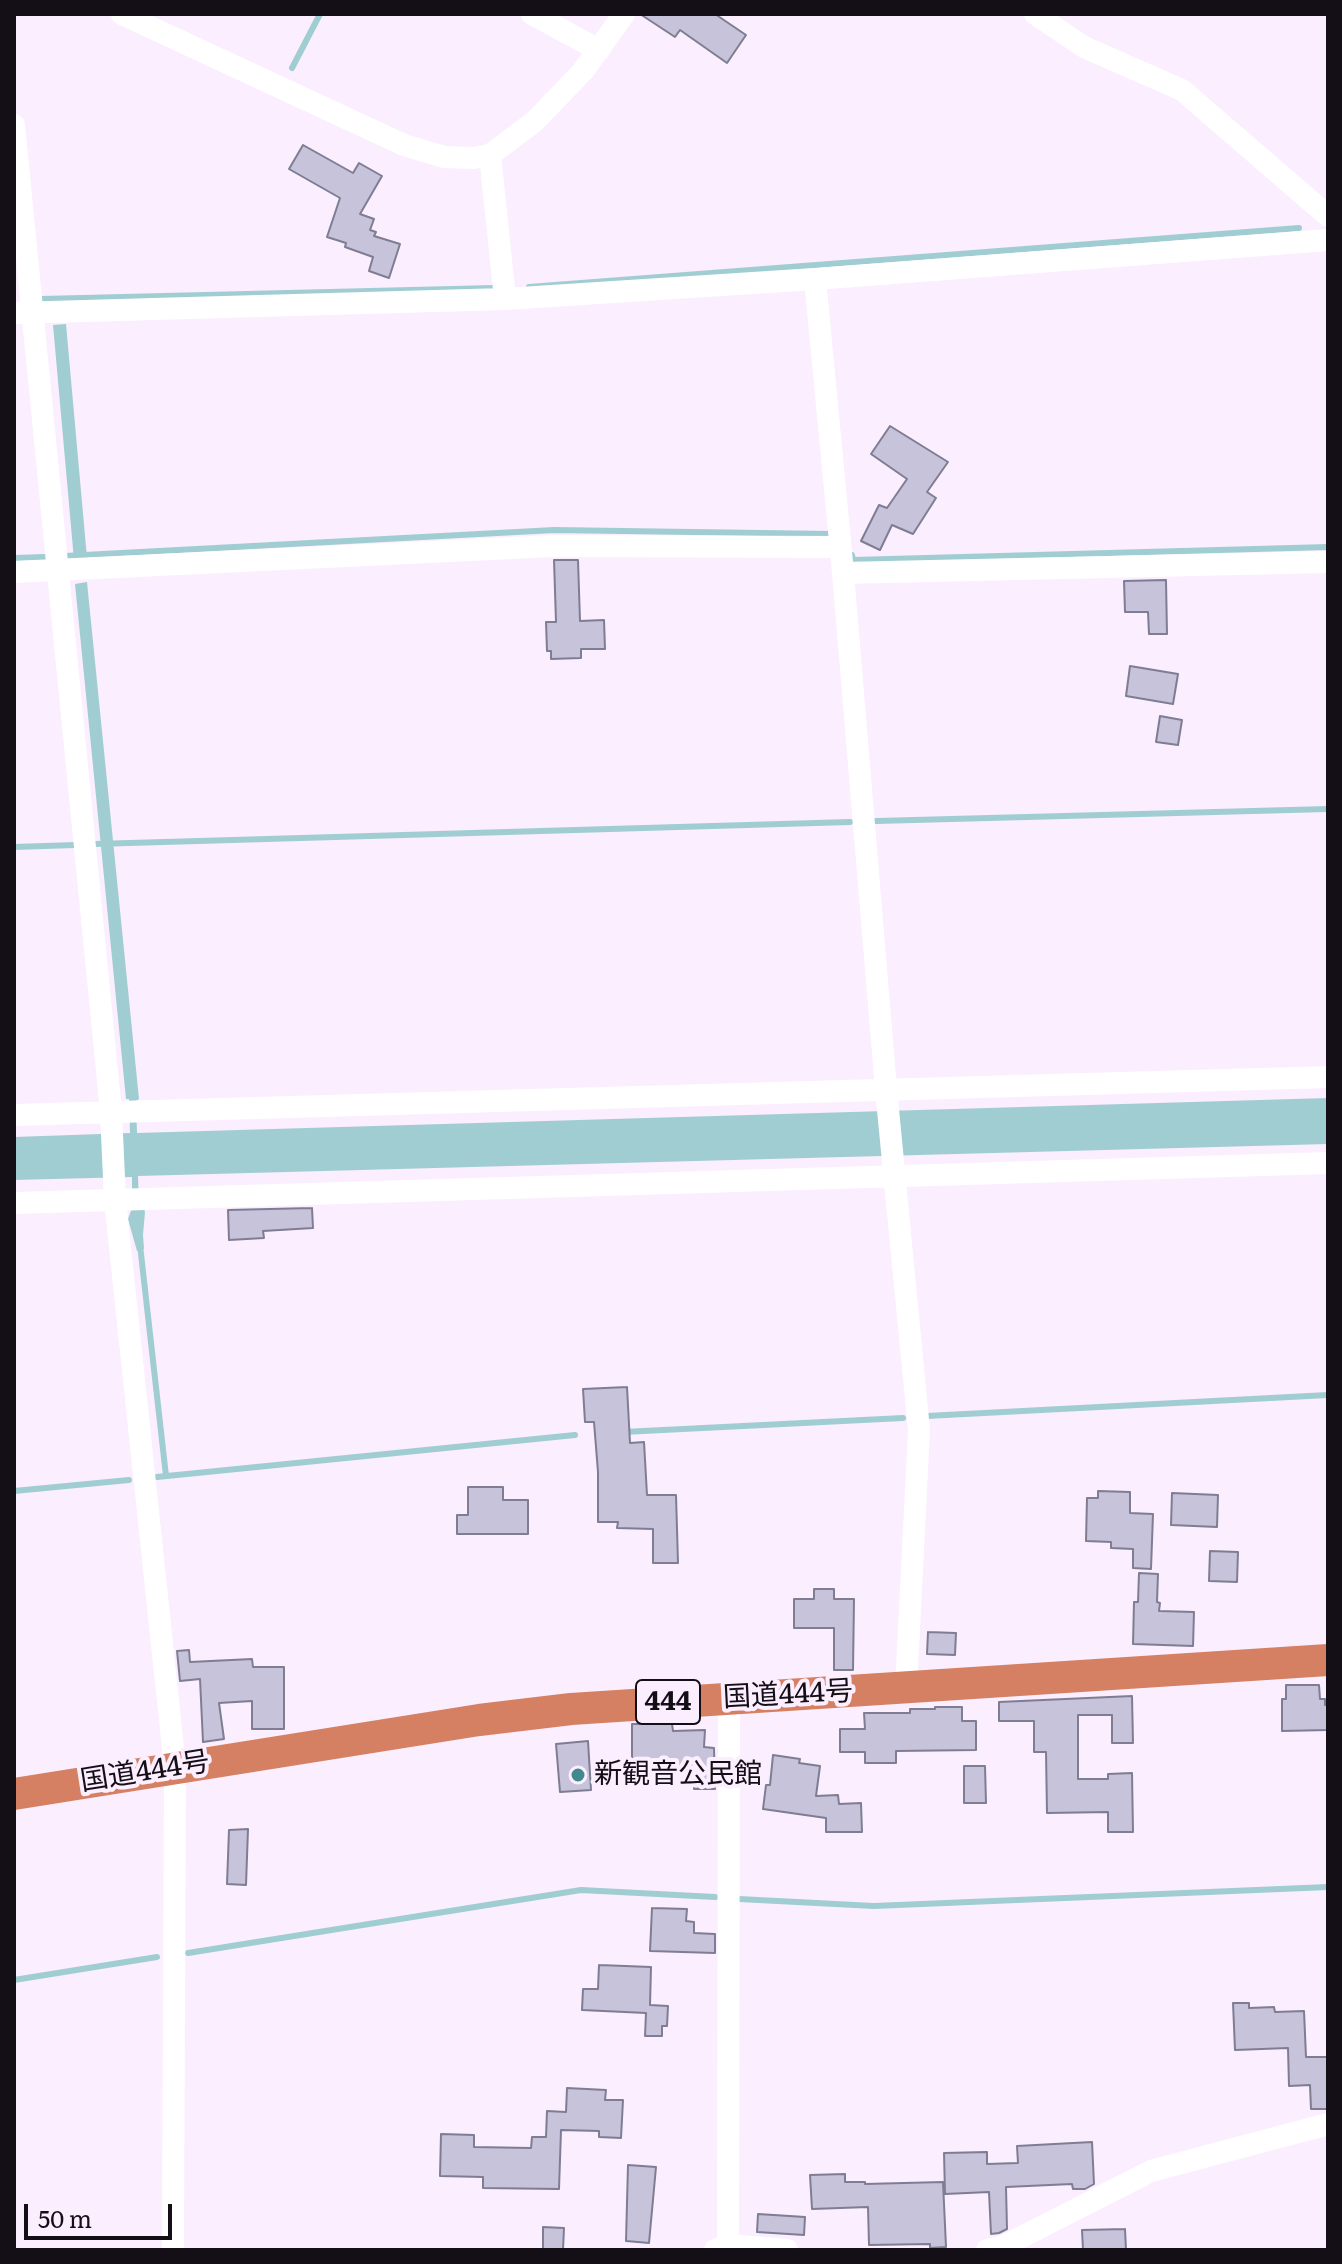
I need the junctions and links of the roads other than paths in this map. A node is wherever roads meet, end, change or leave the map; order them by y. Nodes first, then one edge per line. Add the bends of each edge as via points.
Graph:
1 (122, 14) edge
2 (532, 14) edge
3 (624, 14) edge
4 (1035, 14) edge
5 (599, 50) junction
6 (14, 125) edge
7 (490, 155) junction
8 (1328, 216) edge
9 (1328, 240) edge
10 (815, 279) junction
11 (505, 299) junction
12 (23, 313) edge
13 (840, 547) junction
14 (1328, 562) edge
15 (72, 570) junction
16 (14, 572) edge
17 (843, 573) junction
18 (1328, 1077) edge
19 (886, 1096) junction
20 (14, 1115) edge
21 (122, 1115) junction
22 (1328, 1163) edge
23 (894, 1169) junction
24 (125, 1196) junction
25 (14, 1203) edge
26 (1328, 1660) edge
27 (906, 1688) junction
28 (729, 1698) junction
29 (175, 1767) junction
30 (14, 1794) edge
31 (1328, 2124) edge
32 (721, 2247) edge
33 (173, 2250) edge
34 (787, 2250) edge
35 (987, 2250) edge

1 - 7 street via 404,145 444,157
2 - 5 street
3 - 5 street
4 - 8 street via 1084,47 1182,90
5 - 7 street via 535,121
6 - 12 street
7 - 11 street
9 - 10 street
10 - 11 street
10 - 13 street
11 - 12 street
12 - 15 street
13 - 15 street via 553,546
13 - 17 street
14 - 17 street
15 - 16 street
15 - 21 street
17 - 19 street
18 - 19 street
19 - 21 street
19 - 23 street
20 - 21 street
21 - 24 street
22 - 23 street
23 - 24 street
23 - 27 street via 919,1430
24 - 25 street
24 - 29 street
26 - 27 highway, 国道444号 / 444
27 - 28 highway, 国道444号 / 444
28 - 29 highway, 国道444号 / 444 via 479,1720
28 - 32 street
29 - 30 highway, 国道444号 / 444
29 - 33 street
31 - 35 street via 1151,2171
32 - 34 street

